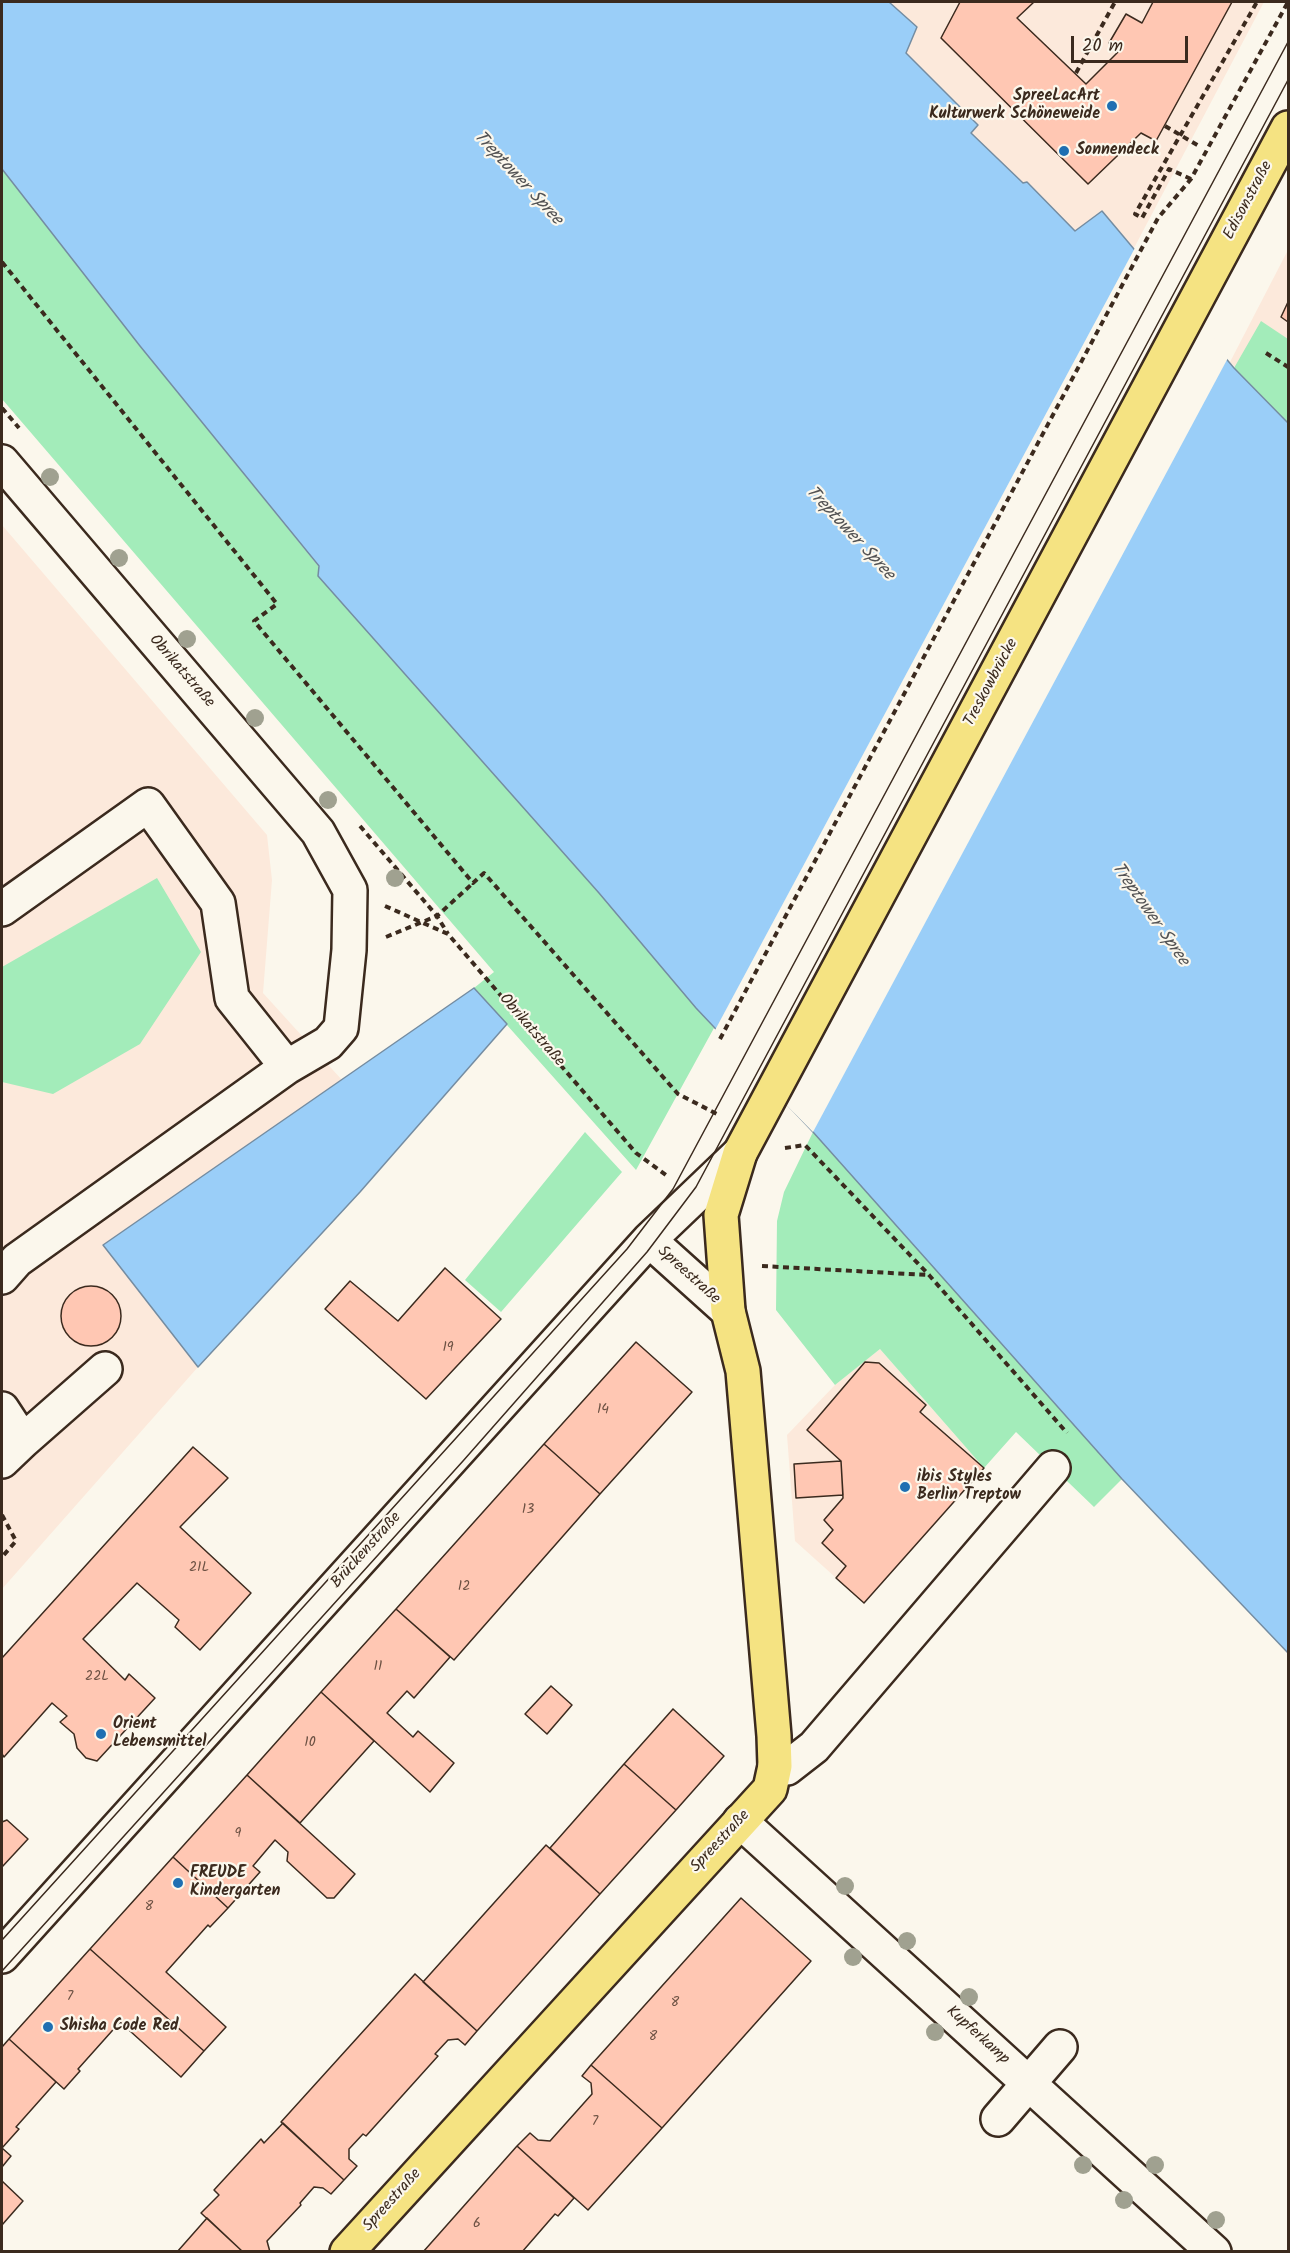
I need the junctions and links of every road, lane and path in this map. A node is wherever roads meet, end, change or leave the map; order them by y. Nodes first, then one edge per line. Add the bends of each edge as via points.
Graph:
1 (1115, 2) edge
2 (1257, 2) edge
3 (1288, 2) edge
4 (1076, 74) dead end
5 (1165, 126) dead end
6 (1288, 128) edge
7 (1206, 149) junction
8 (1191, 179) junction
9 (2, 262) edge
10 (1210, 273) joint
11 (1266, 353) dead end
12 (1288, 367) edge
13 (2, 462) edge
14 (473, 883) junction
15 (350, 890) junction
16 (2, 909) edge
17 (423, 923) junction
18 (348, 950) junction
19 (720, 1039) dead end
20 (287, 1067) junction
21 (774, 1093) joint
22 (746, 1142) junction
23 (784, 1148) dead end
24 (696, 1196) junction
25 (649, 1240) junction
26 (7, 1258) edge
27 (759, 1266) dead end
28 (929, 1275) junction
29 (728, 1311) junction
30 (105, 1369) dead end
31 (2, 1409) edge
32 (12, 1451) edge
33 (1053, 1468) joint
34 (2, 1515) edge
35 (2, 1557) edge
36 (775, 1766) junction
37 (740, 1821) junction
38 (2, 1956) edge
39 (1060, 2048) dead end
40 (1029, 2084) junction
41 (998, 2119) dead end
42 (347, 2252) edge
43 (1214, 2252) edge

1 - 4 path
2 - 8 path via 1135,214 1142,218 1169,169
3 - 7 path
5 - 7 path, bridge
6 - 10 main road, Edisonstraße
7 - 8 path
8 - 19 path via 1158,218
9 - 14 path via 277,603 255,621
10 - 21 main road, Treskowbrücke
11 - 12 path
13 - 15 street, Obrikatstraße via 318,832
14 - 17 path via 442,912
14 - 22 path via 484,873 678,1094
15 - 17 path, Obrikatstraße
15 - 18 street
16 - 20 street via 148,805 218,903 232,998
17 - 18 path
17 - 24 path, Obrikatstraße via 448,934 636,1153
18 - 20 street via 341,1028 328,1043
20 - 26 street
21 - 22 main road, Spreestraße
22 - 24 street, Brückenstraße
22 - 29 main road, Spreestraße via 721,1215
23 - 28 path via 805,1146
24 - 25 street, Brückenstraße
25 - 29 street, Spreestraße
25 - 38 street, Brückenstraße
27 - 28 path
28 - 33 path via 1075,1442
29 - 36 main road, Spreestraße via 743,1371
30 - 32 street
31 - 32 street
33 - 36 street via 814,1747 787,1768
34 - 35 path via 16,1541
36 - 37 main road, Spreestraße via 770,1789
37 - 40 street, Kupferkamp
37 - 42 main road, Spreestraße
39 - 40 street
40 - 41 street
40 - 43 street, Kupferkamp

